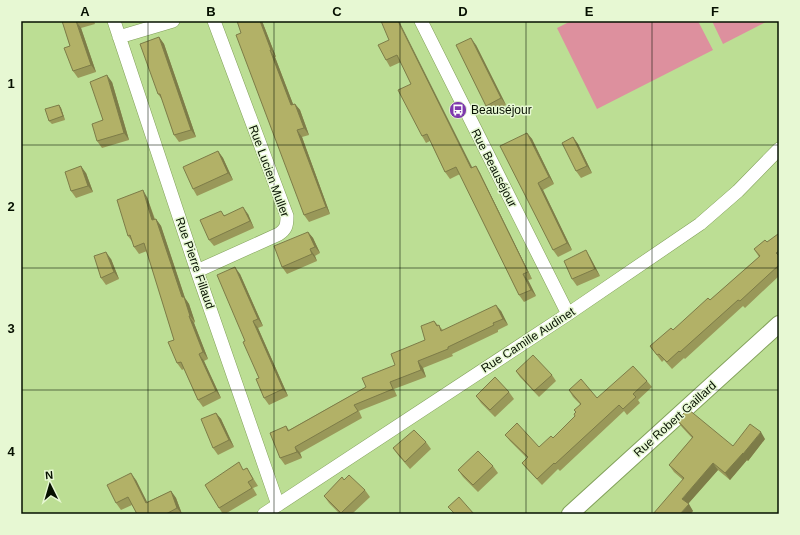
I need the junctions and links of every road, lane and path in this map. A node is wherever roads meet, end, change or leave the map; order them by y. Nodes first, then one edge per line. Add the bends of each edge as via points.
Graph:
1 (114, 21) edge
2 (173, 21) edge
3 (214, 21) edge
4 (421, 21) edge
5 (119, 37) junction
6 (779, 149) edge
7 (197, 271) junction
8 (568, 314) junction
9 (779, 324) edge
10 (278, 505) junction
11 (264, 514) edge
12 (570, 514) edge

1 - 5 street, Rue Pierre Fillaud
2 - 5 street
3 - 7 street, Rue Lucien Muller via 287,216 287,223 279,234
4 - 8 street, Rue Beauséjour
5 - 7 street, Rue Pierre Fillaud
6 - 8 street, Rue Camille Audinet via 738,191 700,224
7 - 10 street, Rue Pierre Fillaud
8 - 10 street, Rue Camille Audinet
9 - 12 street, Rue Robert Gaillard
10 - 11 street, Rue Camille Audinet

